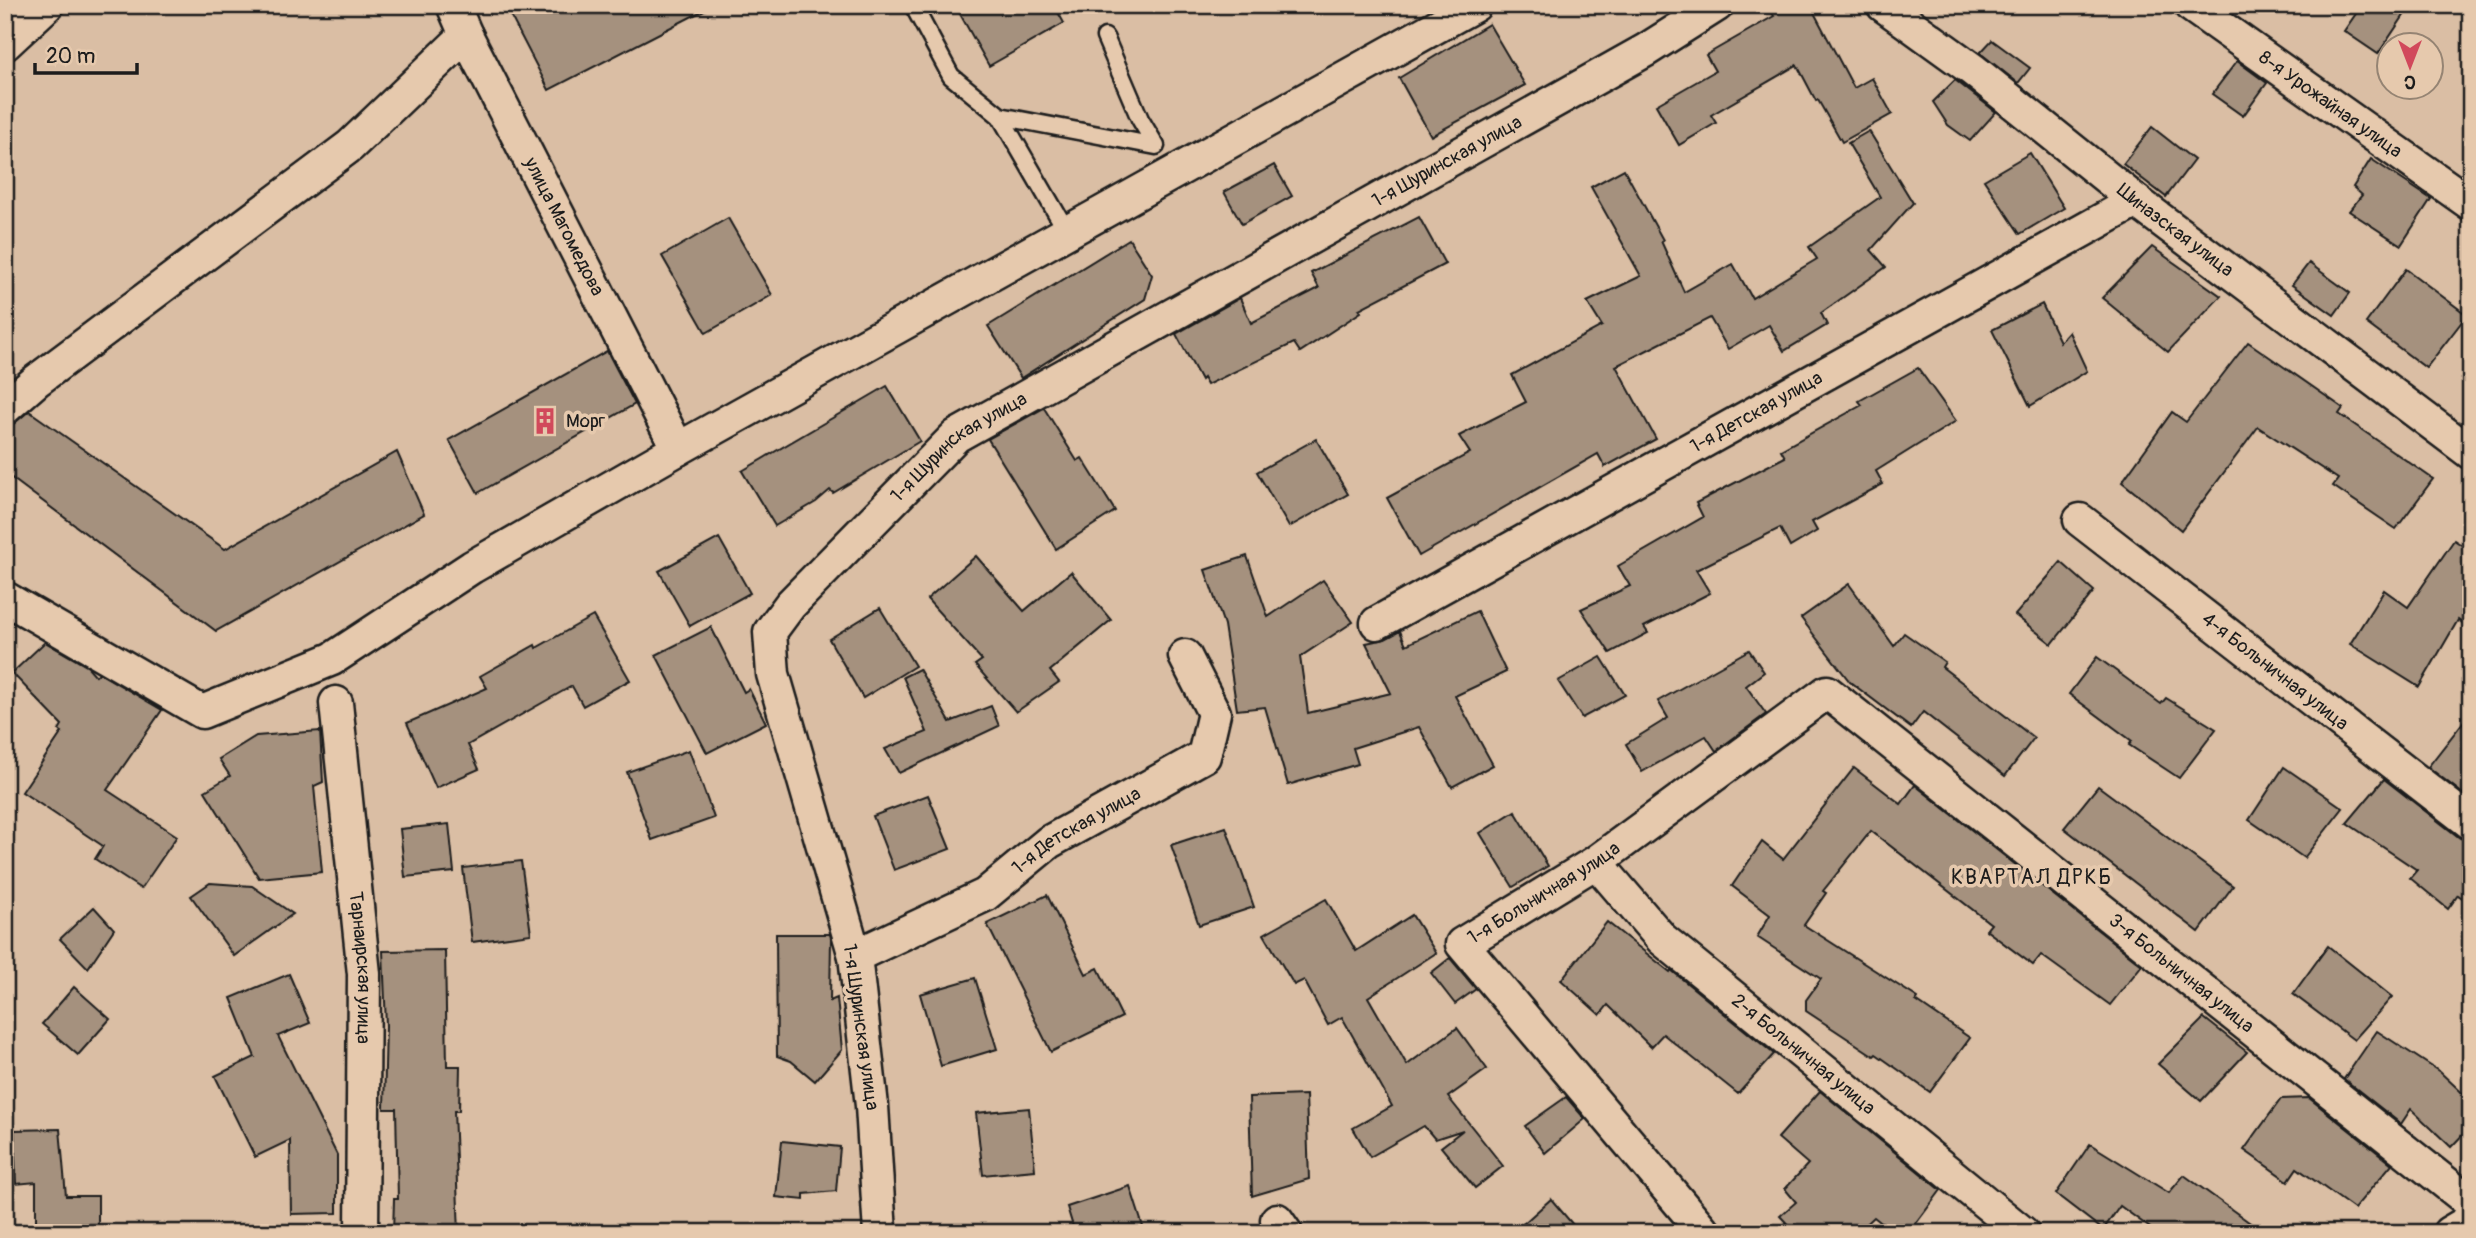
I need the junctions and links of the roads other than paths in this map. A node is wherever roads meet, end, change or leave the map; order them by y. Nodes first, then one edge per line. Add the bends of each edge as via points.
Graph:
1 (25, 5) edge
2 (47, 5) edge
3 (453, 5) edge
4 (913, 5) edge
5 (1475, 5) edge
6 (1717, 5) edge
7 (1883, 5) edge
8 (2190, 5) edge
9 (5, 10) edge
10 (466, 35) junction
11 (1105, 37) dead end
12 (5, 44) edge
13 (1000, 116) junction
14 (2136, 201) junction
15 (2471, 204) edge
16 (1068, 234) junction
17 (5, 408) edge
18 (678, 449) junction
19 (2471, 453) edge
20 (2080, 520) dead end
21 (5, 598) edge
22 (1377, 623) dead end
23 (1185, 656) dead end
24 (1826, 692) joint
25 (336, 703) dead end
26 (2471, 822) edge
27 (1596, 862) junction
28 (855, 956) junction
29 (2471, 1203) edge
30 (2471, 1220) edge
31 (362, 1233) edge
32 (880, 1233) edge
33 (1705, 1233) edge
34 (2023, 1233) edge
35 (2449, 1233) edge

1 - 9 street
2 - 12 street
3 - 10 street, улица Магомедова
4 - 13 lane via 951,76
5 - 16 street
6 - 28 street, 1-я Шуринская улица via 1646,50 956,436 790,606 770,632 773,674
7 - 14 street, Шиназская улица via 1973,70
8 - 15 street, 8-я Урожайная улица
10 - 17 street via 350,146
10 - 18 street, улица Магомедова
11 - 13 lane via 1156,146
13 - 16 lane
14 - 19 street, Шиназская улица
14 - 22 street, 1-я Детская улица
16 - 18 street
18 - 21 street via 472,567 332,659 202,712
20 - 26 street, 4-я Больничная улица
23 - 28 street, 1-я Детская улица via 1214,713 1204,756 1049,842 985,895
24 - 27 street, 1-я Больничная улица
24 - 29 street, 3-я Больничная улица
25 - 31 street, Тарнаирская улица via 364,974
27 - 33 street, 1-я Больничная улица via 1462,944
27 - 34 street, 2-я Больничная улица via 1662,939
28 - 32 street, 1-я Шуринская улица
30 - 35 street

